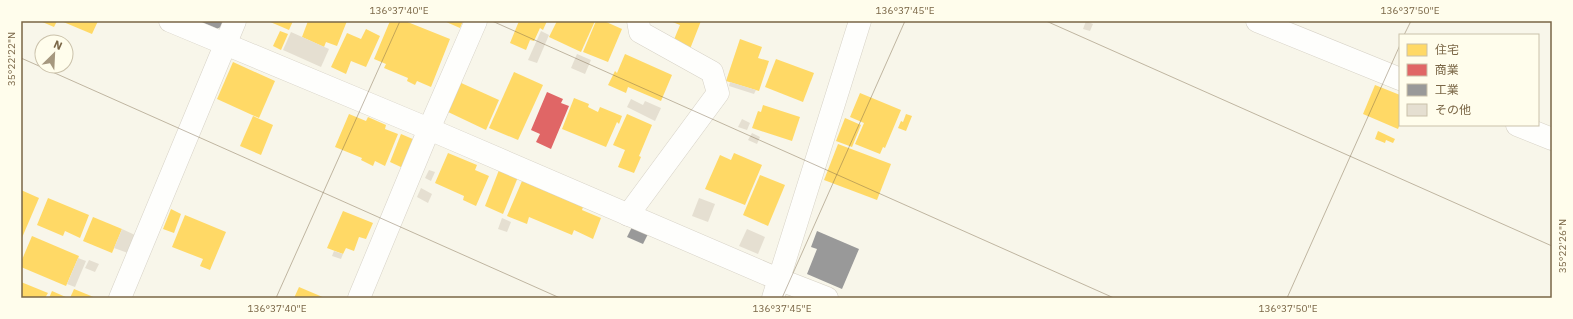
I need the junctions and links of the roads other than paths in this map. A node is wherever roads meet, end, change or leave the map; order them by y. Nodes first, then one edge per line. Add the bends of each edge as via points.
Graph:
1 (170, 21) edge
2 (235, 21) edge
3 (476, 21) edge
4 (638, 21) edge
5 (860, 21) edge
6 (1257, 21) edge
7 (226, 44) junction
8 (1399, 79) edge
9 (1519, 126) edge
10 (429, 129) junction
11 (1552, 139) edge
12 (628, 215) junction
13 (775, 288) edge
14 (120, 298) edge
15 (359, 298) edge
16 (827, 298) edge

1 - 7 street
2 - 7 street
3 - 10 street
4 - 12 street via 640,32 712,72 718,93
5 - 13 street
6 - 8 street
7 - 10 street
7 - 14 street
9 - 11 street
10 - 12 street
10 - 15 street
12 - 13 street
13 - 16 street

